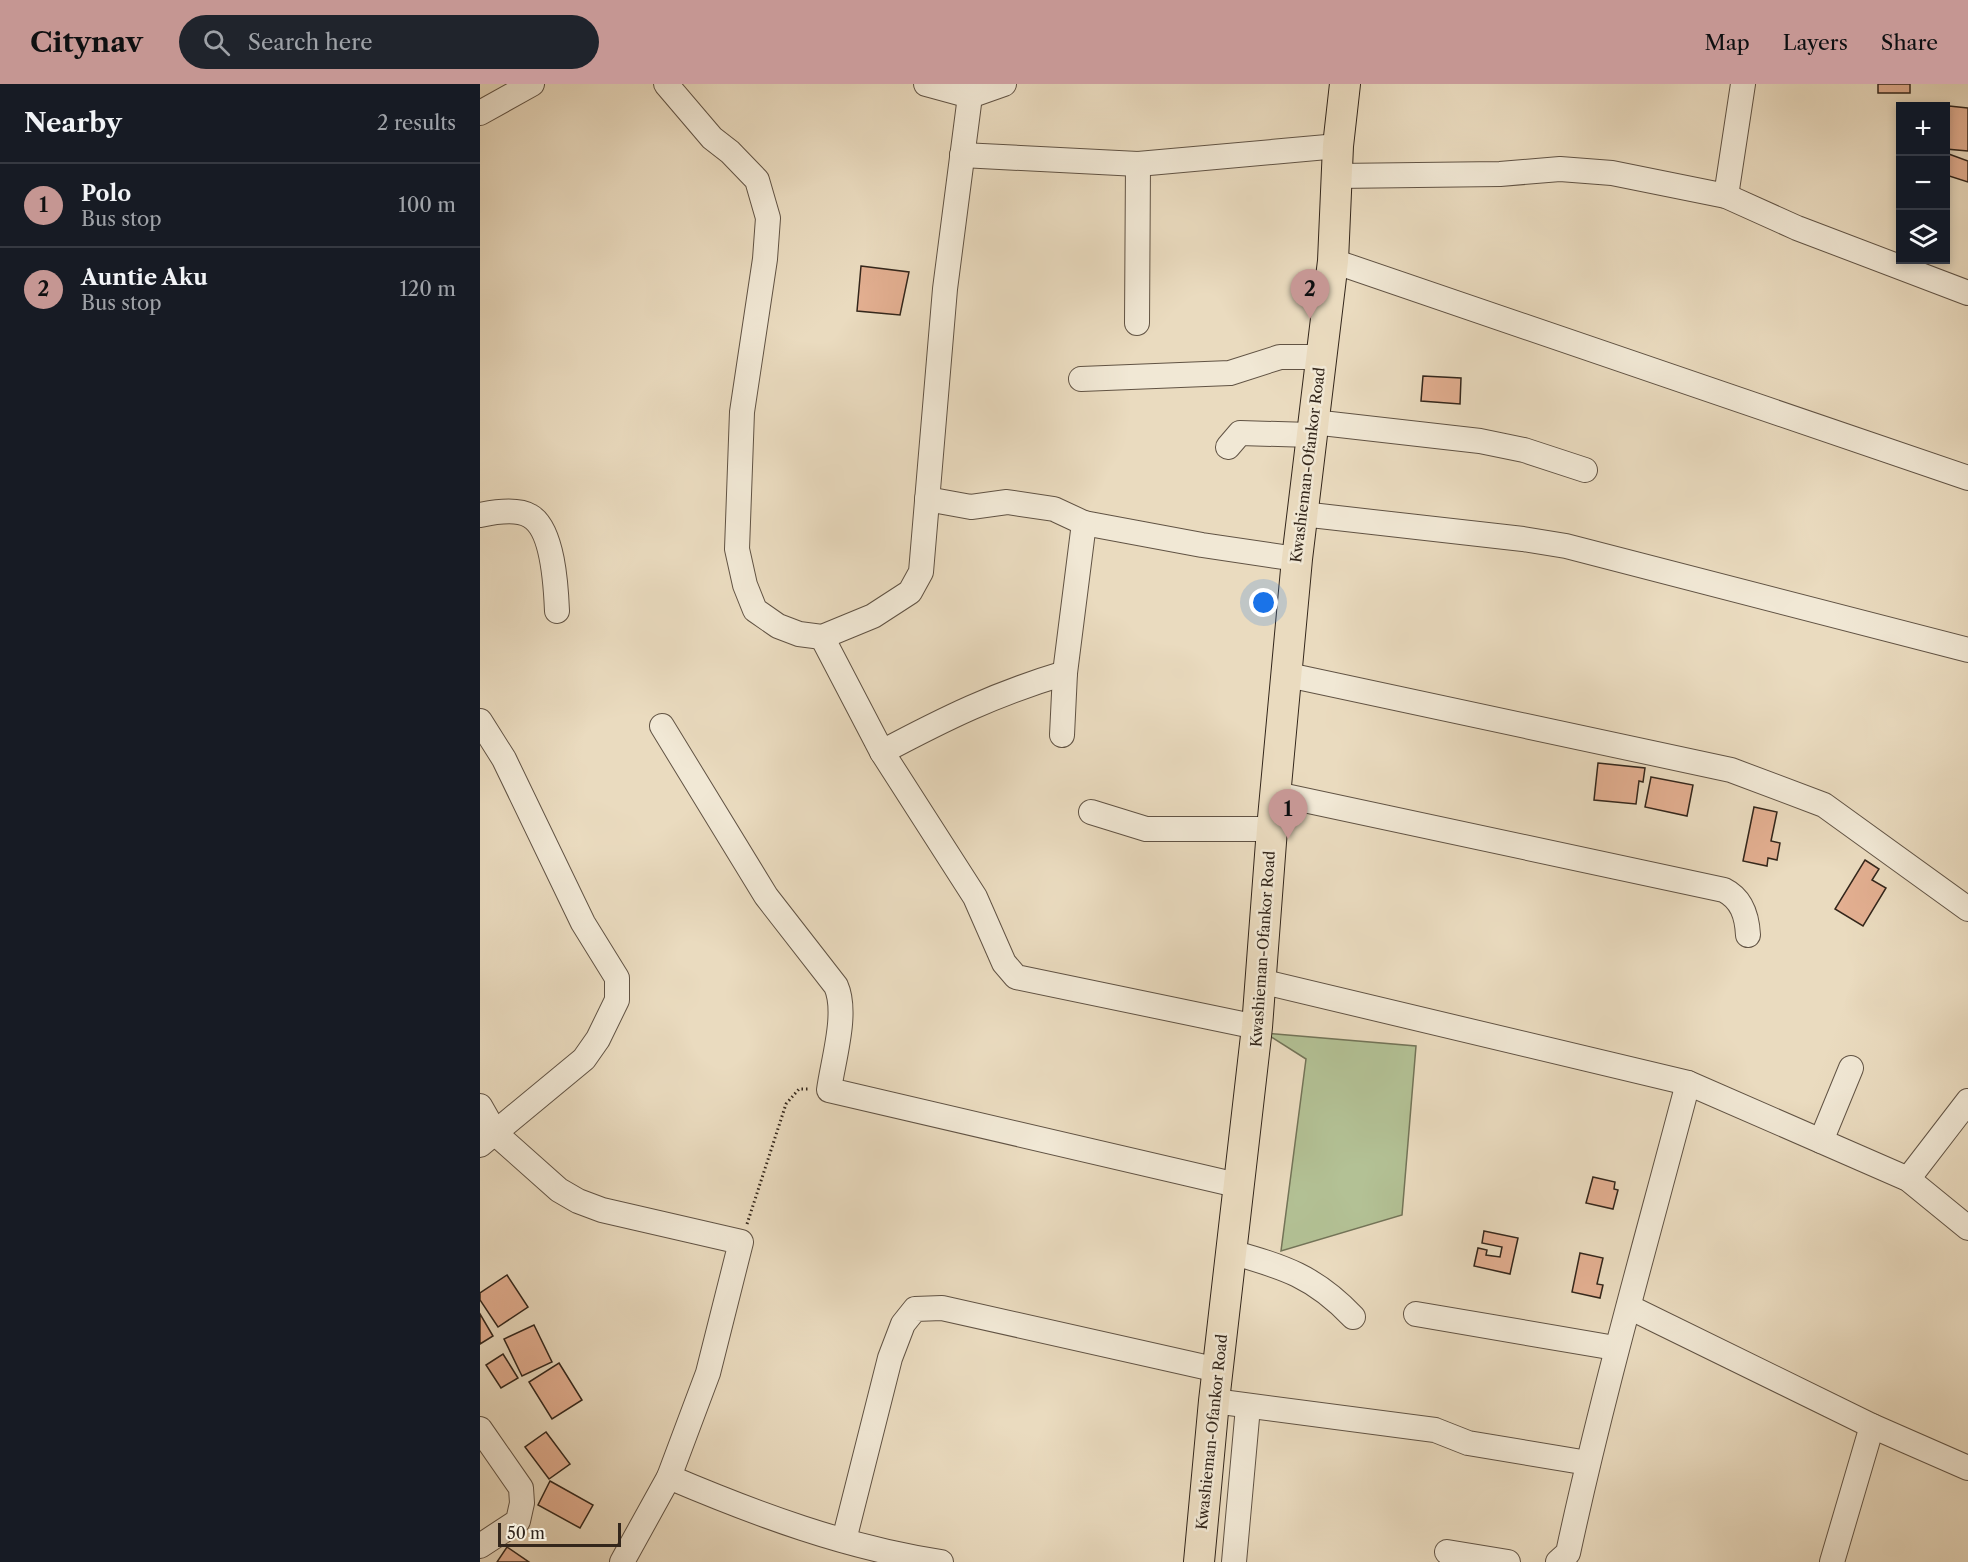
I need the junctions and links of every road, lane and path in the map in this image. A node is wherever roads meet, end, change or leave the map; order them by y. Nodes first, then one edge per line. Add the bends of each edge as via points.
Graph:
1 (532, 84) edge
2 (666, 84) edge
3 (926, 84) edge
4 (1004, 84) edge
5 (1345, 84) edge
6 (1743, 84) edge
7 (970, 96) junction
8 (480, 113) edge
9 (1338, 146) junction
10 (962, 155) junction
11 (1138, 164) junction
12 (1336, 176) junction
13 (1726, 196) junction
14 (1333, 261) junction
15 (1968, 293) edge
16 (1137, 323) dead end
17 (1320, 357) junction
18 (1080, 379) dead end
19 (1312, 429) junction
20 (1228, 447) dead end
21 (1585, 470) dead end
22 (1968, 478) edge
23 (927, 499) junction
24 (1302, 514) junction
25 (480, 515) edge
26 (1084, 523) junction
27 (1297, 559) junction
28 (556, 611) dead end
29 (822, 637) junction
30 (1968, 650) edge
31 (1065, 673) junction
32 (1288, 675) junction
33 (480, 721) edge
34 (662, 726) dead end
35 (1062, 735) dead end
36 (882, 752) junction
37 (1276, 795) junction
38 (1091, 812) dead end
39 (1272, 829) junction
40 (1968, 909) edge
41 (1748, 935) dead end
42 (1260, 981) junction
43 (1257, 1027) junction
44 (1851, 1068) dead end
45 (1688, 1083) junction
46 (829, 1090) junction
47 (1968, 1101) edge
48 (480, 1106) edge
49 (488, 1140) edge
50 (1821, 1141) junction
51 (1908, 1179) junction
52 (1241, 1186) junction
53 (1968, 1228) edge
54 (741, 1242) junction
55 (1231, 1251) junction
56 (1629, 1306) junction
57 (1416, 1314) dead end
58 (1353, 1317) dead end
59 (1615, 1348) junction
60 (1218, 1370) junction
61 (1214, 1401) junction
62 (1248, 1407) junction
63 (1872, 1426) junction
64 (480, 1429) edge
65 (1588, 1463) junction
66 (1968, 1468) edge
67 (669, 1477) junction
68 (1203, 1511) junction
69 (1237, 1513) junction
70 (844, 1540) junction
71 (480, 1546) edge
72 (1448, 1552) dead end
73 (622, 1562) edge
74 (940, 1562) edge
75 (1199, 1562) edge
76 (1234, 1562) edge
77 (1508, 1562) edge
78 (1558, 1562) edge
79 (1832, 1562) edge

1 - 8 street
2 - 29 street via 712,138 757,180 768,218 742,412 736,549 755,610 778,626
3 - 7 street
4 - 7 street
5 - 9 main road, Kwashieman-Ofankor Road
6 - 13 street
7 - 10 street
9 - 11 street
9 - 12 main road, Kwashieman-Ofankor Road
10 - 11 street
10 - 23 street via 947,266
11 - 16 street
12 - 13 street via 1500,174 1560,169 1612,173
12 - 14 main road, Kwashieman-Ofankor Road
13 - 15 street via 1797,228
14 - 17 main road, Kwashieman-Ofankor Road
14 - 22 street
17 - 18 street via 1280,357 1230,373
17 - 19 main road, Kwashieman-Ofankor Road
19 - 20 street via 1240,433
19 - 21 street via 1480,441 1524,450
19 - 24 main road, Kwashieman-Ofankor Road
23 - 26 street via 972,507 1008,502 1054,509
23 - 29 street via 921,572 910,592 873,616
24 - 27 main road, Kwashieman-Ofankor Road
24 - 30 street via 1566,546
25 - 28 street via 517,512 535,520 550,551 556,576
26 - 27 street
26 - 31 street
27 - 32 main road, Kwashieman-Ofankor Road
29 - 36 street
31 - 35 street
31 - 36 street via 974,704
32 - 37 main road, Kwashieman-Ofankor Road
32 - 40 street via 1731,770 1824,805
33 - 49 street via 504,759 583,923 617,978 617,1000 584,1059
34 - 46 street via 766,896 836,987 841,999 840,1014
36 - 43 street via 975,897 1004,963 1016,977
37 - 39 main road, Kwashieman-Ofankor Road
37 - 41 street via 1724,890 1735,895 1747,919
38 - 39 street via 1146,829
39 - 42 main road, Kwashieman-Ofankor Road
42 - 43 main road, Kwashieman-Ofankor Road
42 - 45 street
43 - 52 main road, Kwashieman-Ofankor Road
44 - 50 street
45 - 50 street
45 - 56 street
46 - 52 street
46 - 54 path via 799,1089 786,1104
47 - 51 street
48 - 49 street
49 - 54 street via 578,1201
50 - 51 street
51 - 53 street
52 - 55 main road, Kwashieman-Ofankor Road
54 - 67 street via 708,1374
55 - 58 street via 1278,1265 1312,1281
55 - 60 main road, Kwashieman-Ofankor Road
56 - 59 street
56 - 63 street
57 - 59 street
59 - 65 street
60 - 61 main road, Kwashieman-Ofankor Road
60 - 70 street via 942,1308 915,1309 903,1324 890,1358
61 - 62 street
61 - 68 main road, Kwashieman-Ofankor Road
62 - 65 street via 1435,1430 1468,1443
62 - 69 street
63 - 66 street
63 - 79 street
64 - 71 street via 521,1488 522,1503 518,1521
65 - 78 street via 1568,1553
67 - 70 street via 742,1509
67 - 73 street
68 - 69 street
68 - 75 main road, Kwashieman-Ofankor Road
69 - 76 street
70 - 74 street
72 - 77 street

